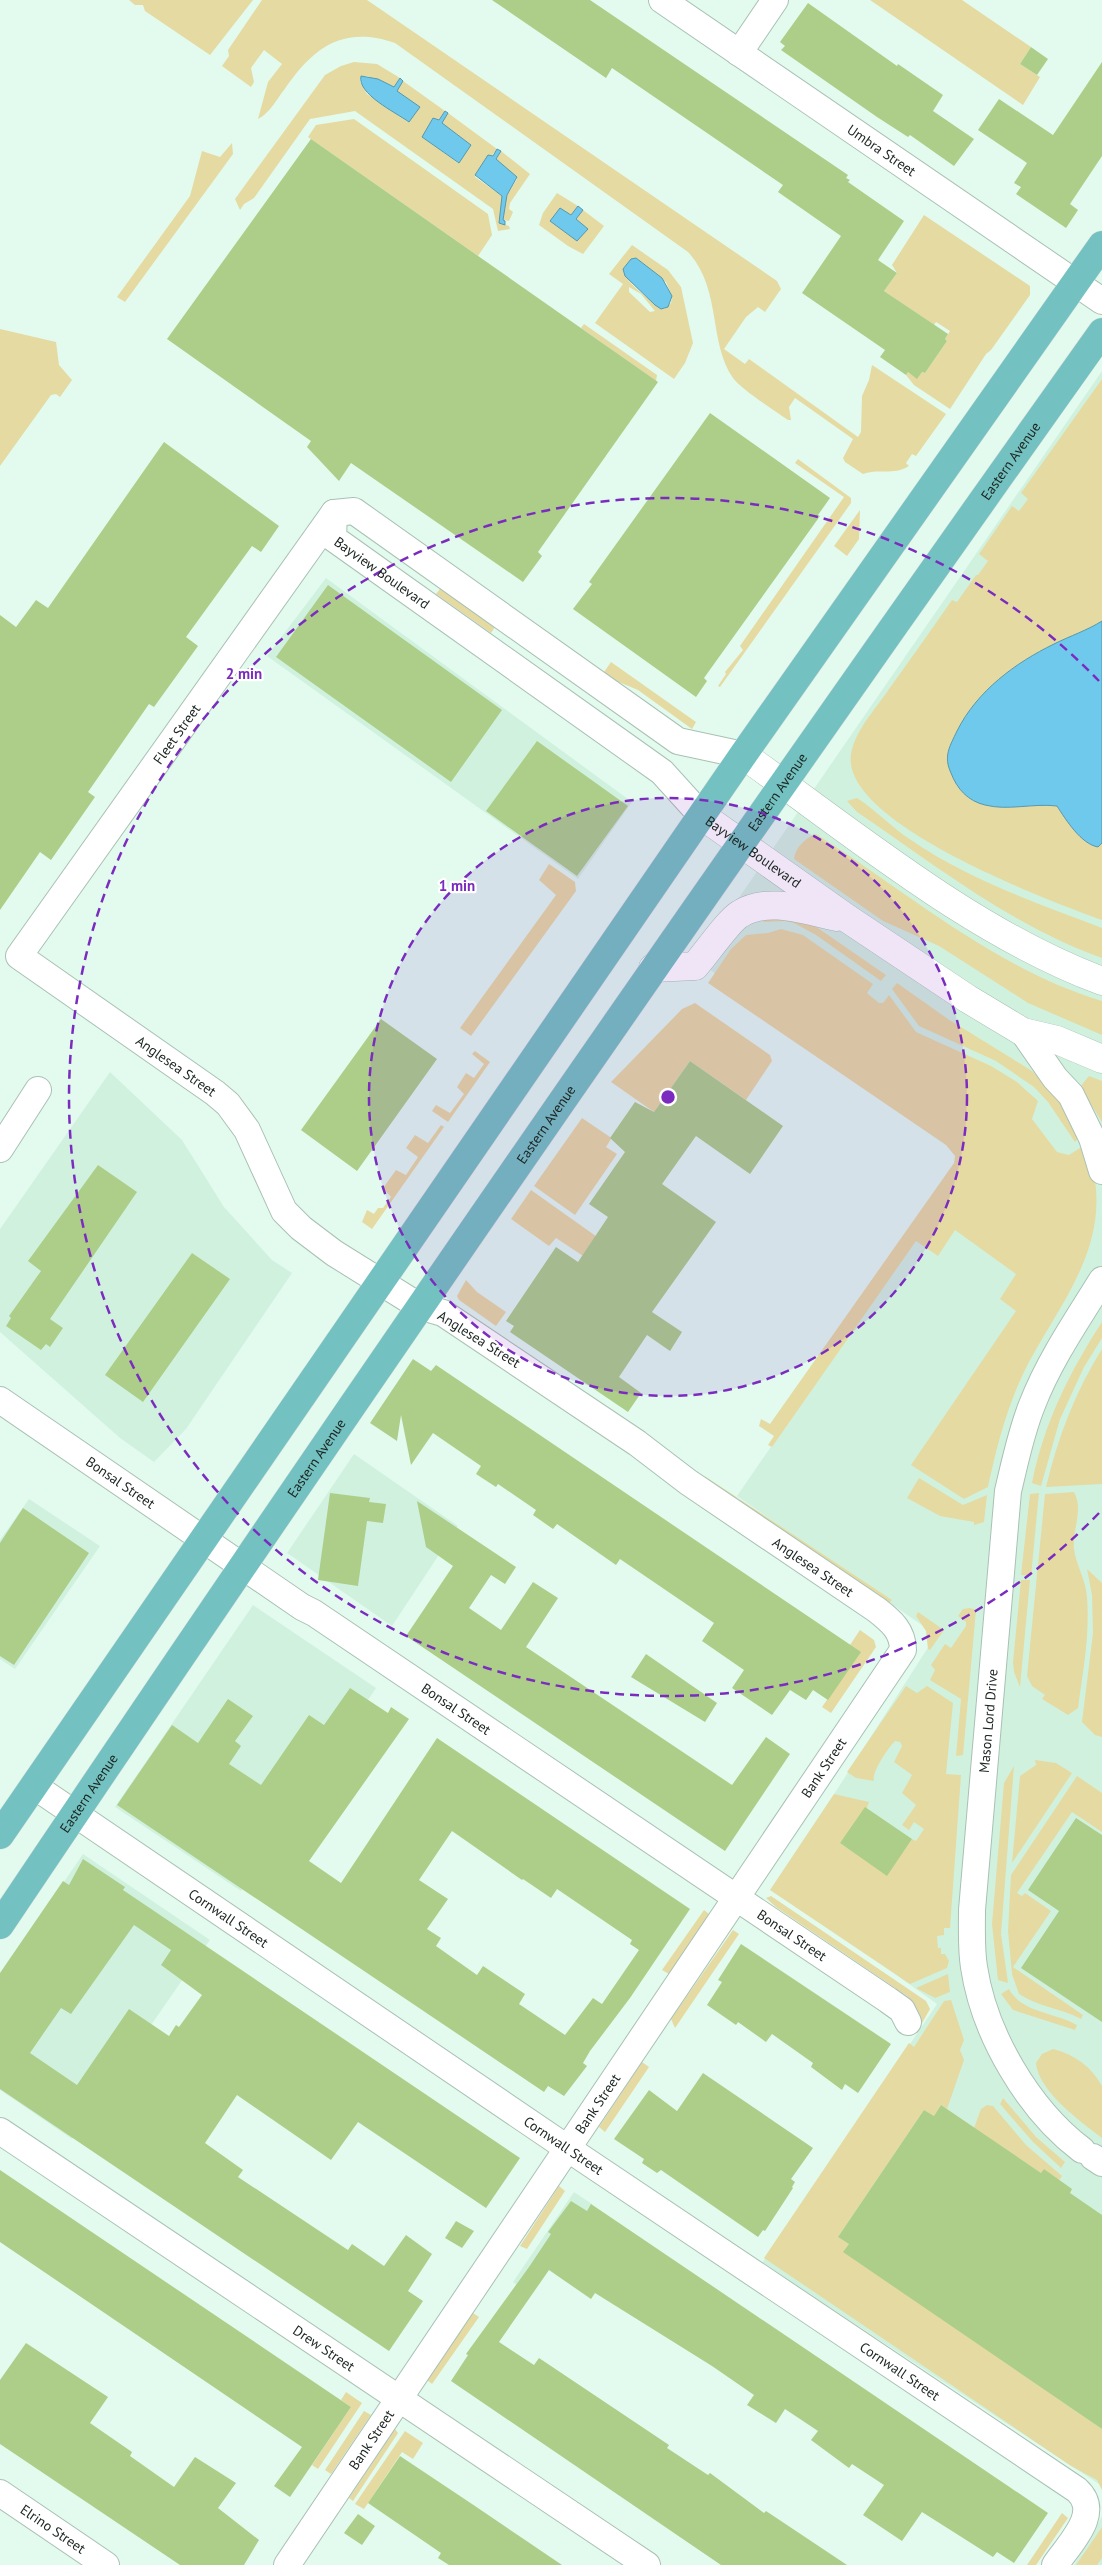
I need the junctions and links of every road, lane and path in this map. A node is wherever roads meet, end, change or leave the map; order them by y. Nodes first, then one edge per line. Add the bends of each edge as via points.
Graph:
1 (662, 0) edge
2 (775, 0) edge
3 (739, 53) junction
4 (1102, 245) edge
5 (1076, 283) junction
6 (1102, 302) edge
7 (1102, 332) edge
8 (334, 514) junction
9 (743, 755) junction
10 (782, 782) junction
11 (702, 815) junction
12 (740, 843) junction
13 (848, 919) junction
14 (19, 956) joint
15 (653, 968) junction
16 (1102, 981) edge
17 (1022, 1032) junction
18 (1102, 1059) edge
19 (38, 1090) dead end
20 (0, 1148) edge
21 (1102, 1171) edge
22 (1102, 1280) edge
23 (381, 1282) junction
24 (419, 1306) junction
25 (0, 1400) edge
26 (204, 1539) junction
27 (243, 1565) junction
28 (903, 1640) joint
29 (34, 1786) junction
30 (76, 1814) junction
31 (0, 1834) edge
32 (736, 1897) junction
33 (0, 1924) edge
34 (908, 2022) dead end
35 (0, 2131) edge
36 (567, 2148) junction
37 (1092, 2157) edge
38 (399, 2400) junction
39 (0, 2493) edge
40 (106, 2565) edge
41 (287, 2565) edge
42 (647, 2565) edge
43 (1055, 2565) edge

1 - 3 street, Umbra Street
2 - 3 street
3 - 5 street, Umbra Street
4 - 5 main road
5 - 6 street, Umbra Street
5 - 9 main road
7 - 10 main road, Eastern Avenue
8 - 9 street, Bayview Boulevard via 354,511 678,742
8 - 11 street, Bayview Boulevard via 333,538 662,772
8 - 14 street, Fleet Street
9 - 10 street, Bayview Boulevard
9 - 11 main road
10 - 12 main road, Eastern Avenue
10 - 16 street, Bayview Boulevard via 923,883 998,931 1069,969
11 - 12 street, Bayview Boulevard
11 - 23 main road
12 - 13 street, Bayview Boulevard
12 - 15 main road, Eastern Avenue
13 - 15 street via 781,906 761,906 738,914 695,966
13 - 17 street, Bayview Boulevard
14 - 23 street, Anglesea Street via 228,1104 247,1130 284,1211 317,1241
15 - 24 main road, Eastern Avenue
17 - 18 street, Bayview Boulevard via 1057,1040
17 - 21 street via 1055,1078 1071,1094 1092,1138
19 - 20 street
22 - 37 street, Mason Lord Drive via 1062,1345 1032,1405 1008,1490 972,1910 974,1966 992,2027 1034,2102
23 - 24 street, Anglesea Street
23 - 26 main road
24 - 27 main road, Eastern Avenue
24 - 28 street, Anglesea Street via 443,1313 637,1443 688,1482 877,1610 894,1624
25 - 26 street, Bonsal Street
26 - 27 street, Bonsal Street
26 - 29 main road
27 - 30 main road, Eastern Avenue
27 - 32 street, Bonsal Street
28 - 32 street, Bank Street via 899,1657
29 - 30 street, Cornwall Street
29 - 31 main road
30 - 33 main road, Eastern Avenue
30 - 36 street, Cornwall Street
32 - 34 street, Bonsal Street via 900,2008
32 - 36 street, Bank Street
35 - 38 street, Drew Street
36 - 38 street, Bank Street
36 - 43 street, Cornwall Street via 1077,2490 1086,2500 1088,2518
38 - 41 street, Bank Street
38 - 42 street, Drew Street
39 - 40 street, Elrino Street

